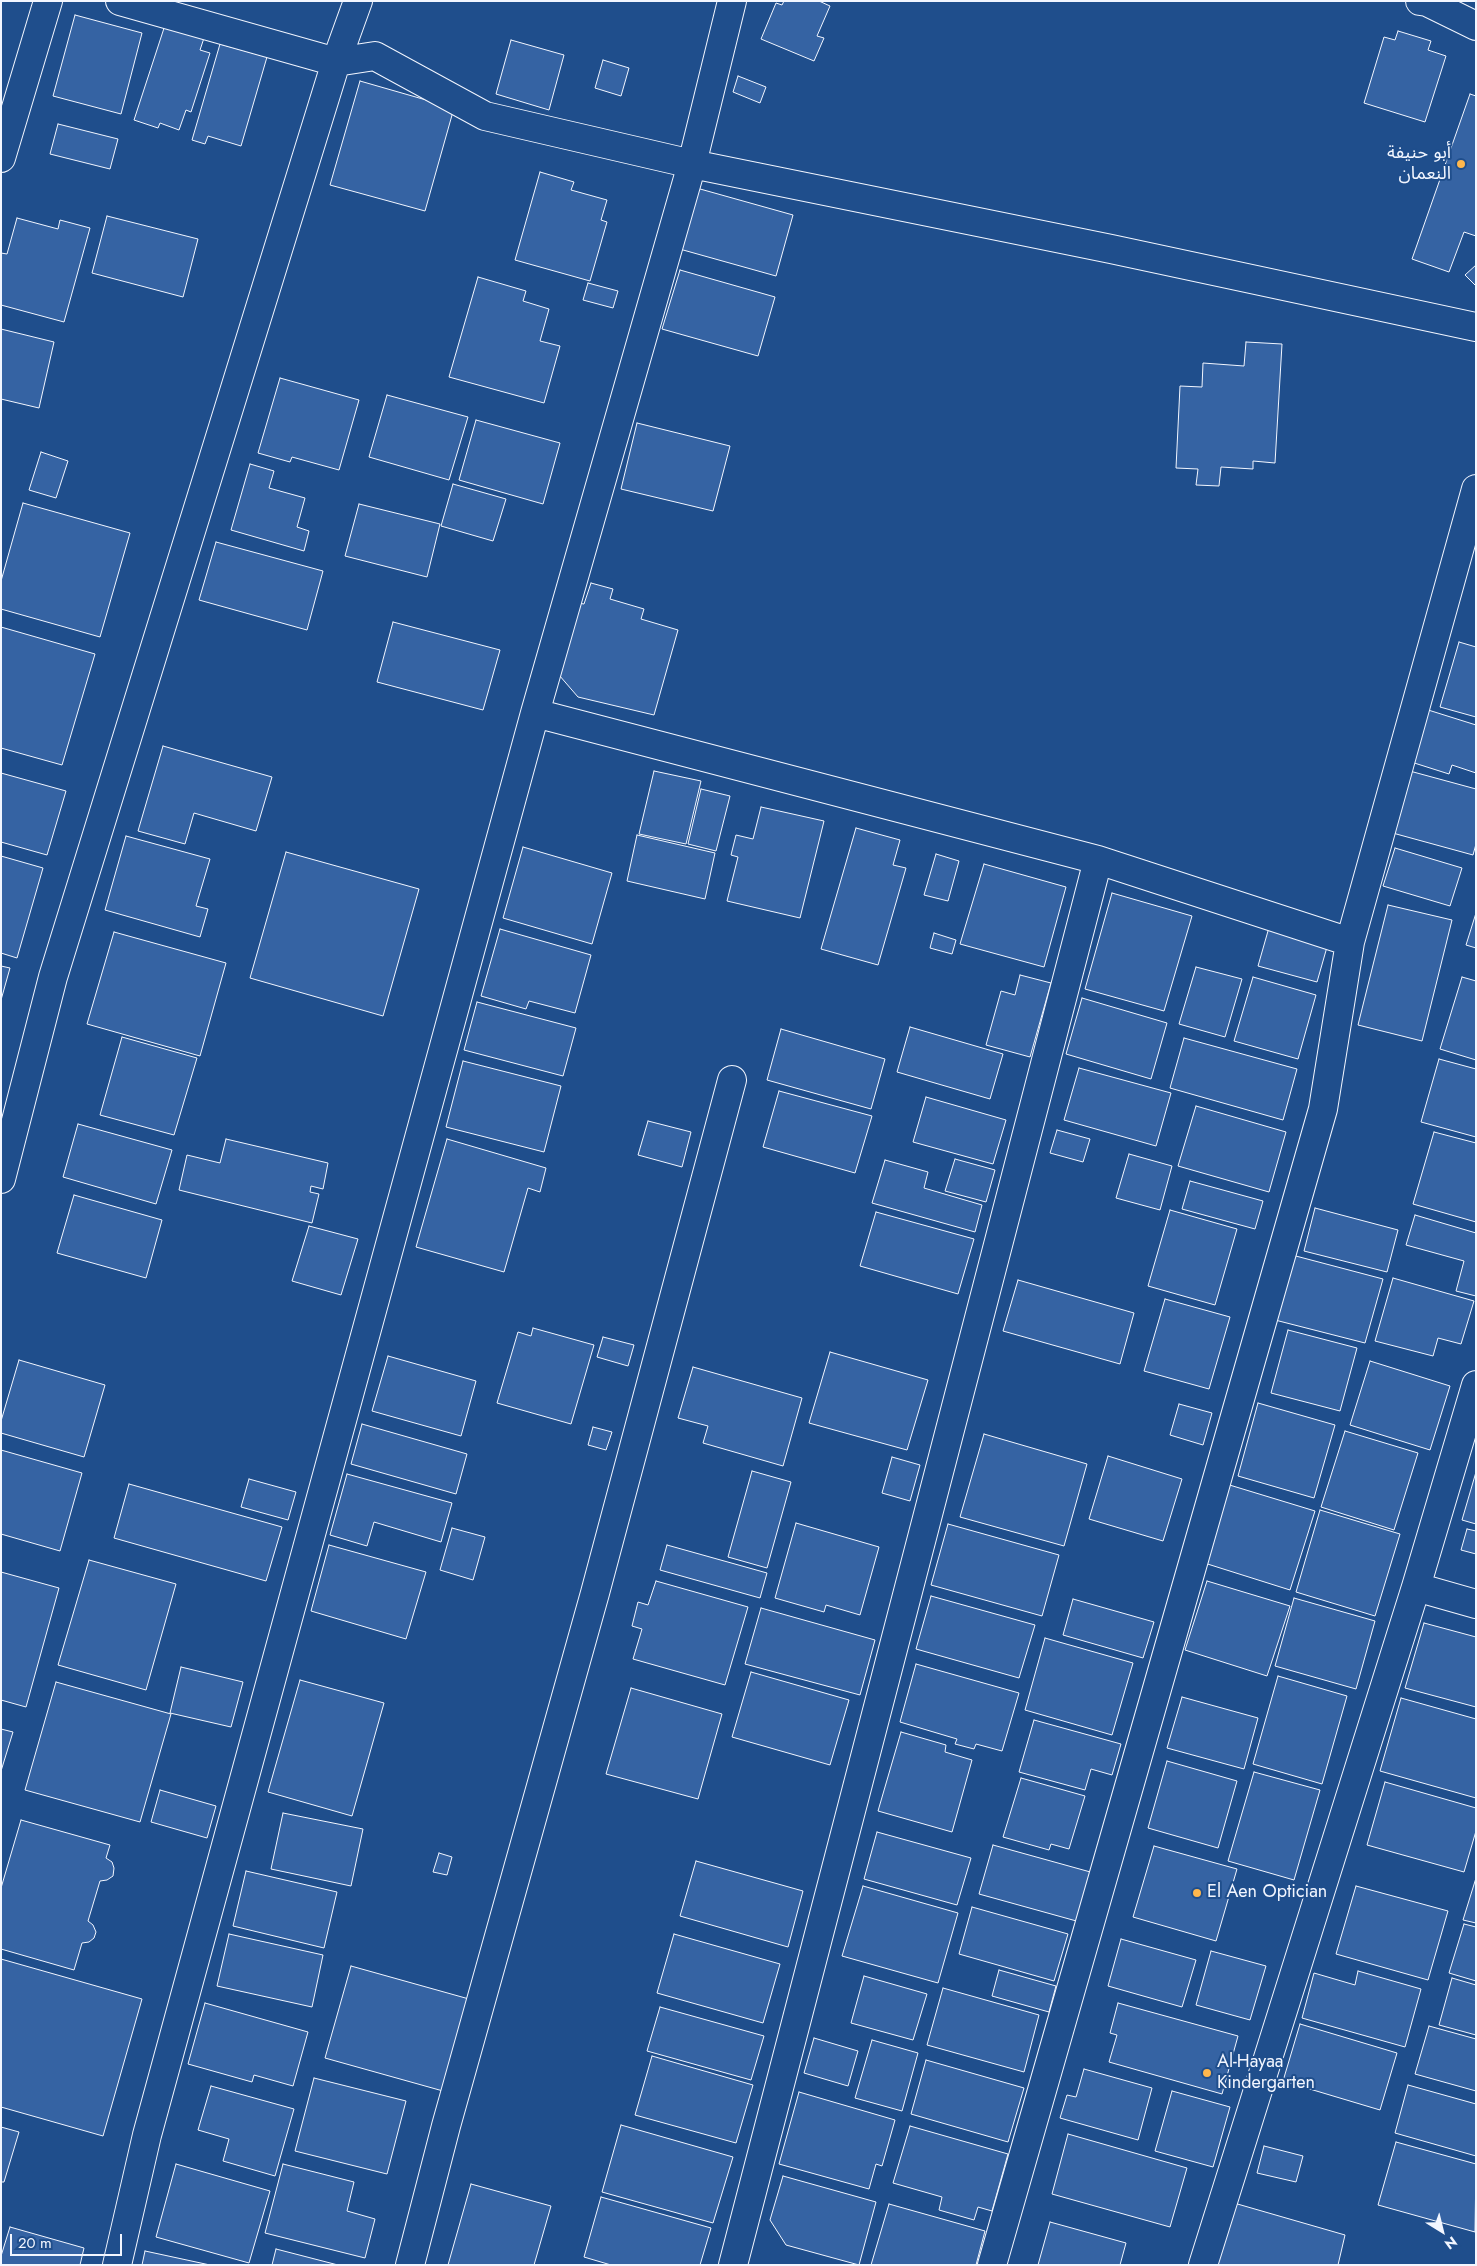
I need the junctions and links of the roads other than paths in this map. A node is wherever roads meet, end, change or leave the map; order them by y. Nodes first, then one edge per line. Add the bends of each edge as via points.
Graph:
1 (48, 1) edge
2 (120, 1) edge
3 (358, 1) edge
4 (732, 1) edge
5 (1420, 1) edge
6 (1476, 26) edge
7 (336, 62) junction
8 (1, 158) edge
9 (692, 164) junction
10 (1476, 327) edge
11 (1476, 489) edge
12 (535, 713) junction
13 (1098, 860) junction
14 (1350, 942) junction
15 (732, 1080) dead end
16 (1, 1179) edge
17 (1476, 1385) edge
18 (1416, 1587) junction
19 (1476, 1604) edge
20 (117, 2265) edge
21 (410, 2265) edge
22 (733, 2265) edge
23 (992, 2265) edge
24 (1203, 2265) edge

1 - 8 street
2 - 7 street
3 - 7 street
4 - 9 street
5 - 6 street
7 - 9 street via 375,56 485,116
7 - 16 street via 53,977
9 - 10 street via 1111,248
9 - 12 street
11 - 14 street
12 - 13 street
12 - 20 street via 147,2135
13 - 14 street
13 - 22 street
14 - 23 street via 1323,1109
15 - 21 street
17 - 18 street
18 - 19 street
18 - 24 street

